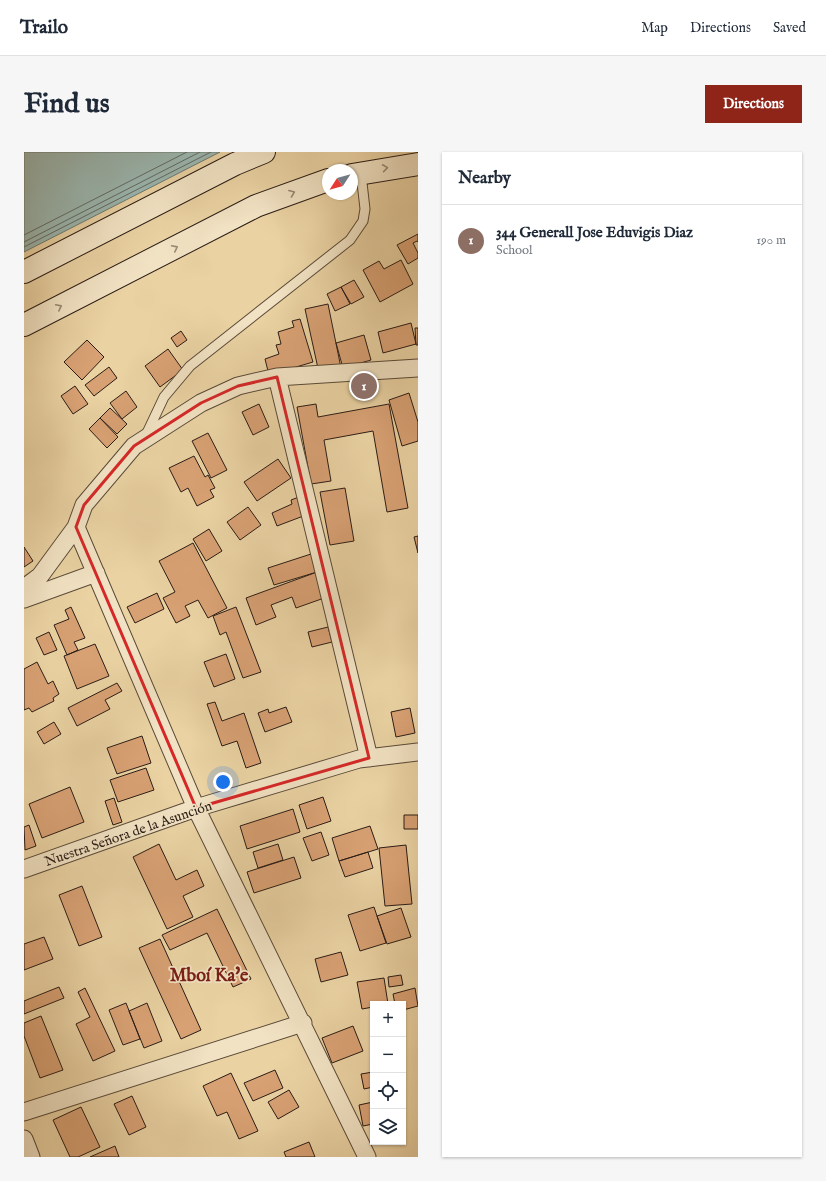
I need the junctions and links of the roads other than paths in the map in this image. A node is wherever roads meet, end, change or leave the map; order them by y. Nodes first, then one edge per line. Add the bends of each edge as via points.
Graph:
1 (244, 152) edge
2 (264, 152) edge
3 (418, 164) edge
4 (358, 174) edge
5 (322, 182) edge
6 (358, 182) edge
7 (24, 263) edge
8 (24, 272) edge
9 (24, 325) edge
10 (418, 368) edge
11 (277, 377) junction
12 (143, 440) junction
13 (76, 526) junction
14 (96, 573) junction
15 (24, 588) edge
16 (24, 599) edge
17 (418, 752) edge
18 (368, 758) junction
19 (196, 808) junction
20 (24, 869) edge
21 (303, 1023) junction
22 (24, 1112) edge
23 (24, 1139) edge
24 (31, 1157) edge
25 (367, 1157) edge

1 - 7 street
2 - 8 main road via 235,164
4 -> 3 main road
9 -> 5 main road via 256,206
6 - 12 lane via 365,208 363,221 350,240 190,366 164,397
10 - 11 street
11 - 12 street via 238,386 201,403
11 - 18 street
12 - 13 street via 134,446 84,505
13 - 14 street
13 - 15 street via 40,576
14 - 16 street
14 - 19 street
17 - 18 street, Nuestra Señora de la Asunción
18 - 19 street, Nuestra Señora de la Asunción
19 - 20 street, Nuestra Señora de la Asunción
19 - 21 street
21 - 22 street
21 - 25 street
23 - 24 street

